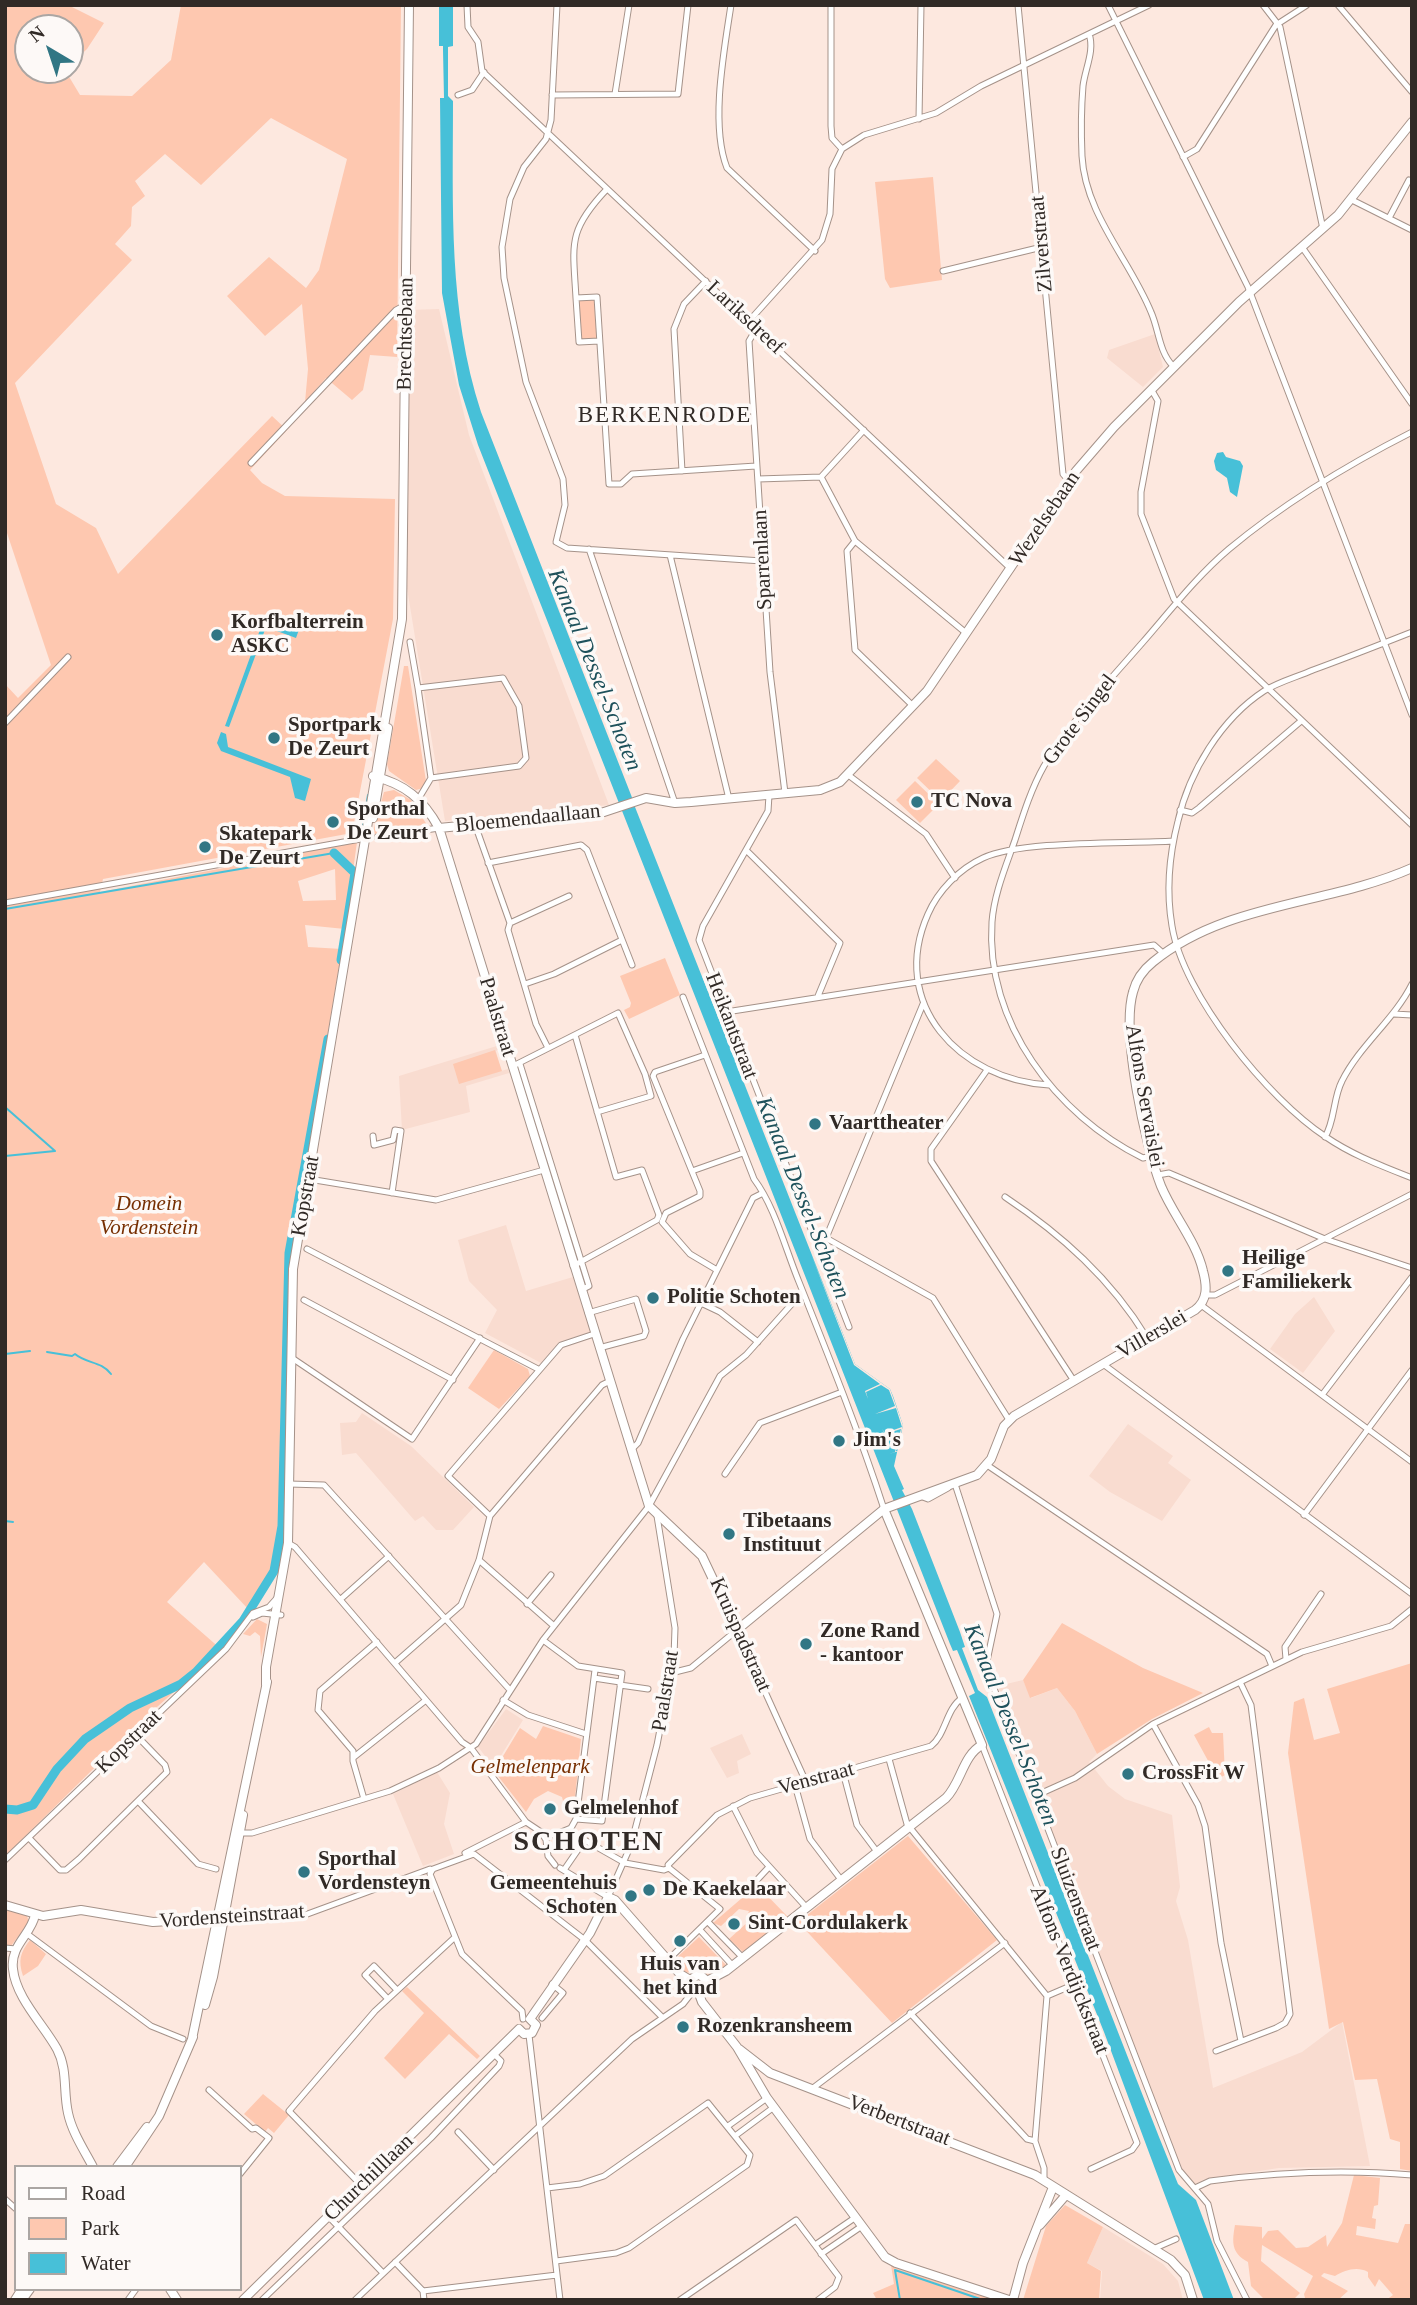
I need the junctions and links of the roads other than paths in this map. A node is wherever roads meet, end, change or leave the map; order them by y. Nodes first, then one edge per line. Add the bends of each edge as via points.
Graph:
1 (409, 5) edge
2 (467, 5) edge
3 (557, 5) edge
4 (629, 5) edge
5 (688, 5) edge
6 (731, 5) edge
7 (831, 5) edge
8 (921, 5) edge
9 (1018, 5) edge
10 (1108, 5) edge
11 (1149, 5) edge
12 (1263, 5) edge
13 (1307, 5) edge
14 (1338, 5) edge
15 (1115, 22) junction
16 (1276, 24) junction
17 (1089, 34) junction
18 (1024, 65) junction
19 (483, 69) junction
20 (1412, 92) edge
21 (615, 94) junction
22 (552, 95) junction
23 (458, 96) dead end
24 (919, 119) junction
25 (1412, 122) edge
26 (547, 133) junction
27 (842, 149) junction
28 (1183, 157) junction
29 (1409, 180) dead end
30 (607, 189) junction
31 (1350, 199) junction
32 (1389, 219) junction
33 (1323, 229) junction
34 (1412, 230) edge
35 (1042, 247) junction
36 (1302, 247) junction
37 (815, 251) junction
38 (943, 271) dead end
39 (705, 281) junction
40 (1250, 293) junction
41 (576, 298) junction
42 (407, 304) junction
43 (749, 321) junction
44 (756, 329) junction
45 (599, 341) junction
46 (1173, 366) junction
47 (1151, 389) junction
48 (1412, 404) edge
49 (864, 430) junction
50 (1412, 432) edge
51 (251, 463) dead end
52 (757, 466) junction
53 (682, 471) junction
54 (821, 477) junction
55 (758, 479) junction
56 (1069, 482) junction
57 (1323, 484) junction
58 (855, 541) junction
59 (589, 550) junction
60 (670, 555) junction
61 (762, 561) junction
62 (1011, 569) junction
63 (1177, 603) junction
64 (1412, 632) edge
65 (966, 633) junction
66 (410, 642) dead end
67 (1384, 643) junction
68 (68, 657) dead end
69 (418, 688) junction
70 (1267, 689) junction
71 (912, 705) junction
72 (1412, 715) edge
73 (1301, 721) junction
74 (5, 723) edge
75 (847, 774) junction
76 (377, 777) junction
77 (431, 778) junction
78 (785, 793) junction
79 (769, 794) junction
80 (419, 798) junction
81 (729, 799) junction
82 (636, 801) joint
83 (675, 803) junction
84 (1180, 810) junction
85 (1412, 825) edge
86 (439, 828) junction
87 (478, 833) dead end
88 (377, 837) dead end
89 (366, 838) junction
90 (1173, 841) junction
91 (746, 850) junction
92 (1012, 850) junction
93 (488, 863) junction
94 (1412, 868) edge
95 (954, 878) junction
96 (569, 896) dead end
97 (5, 903) edge
98 (510, 923) junction
99 (622, 940) junction
100 (1177, 946) junction
101 (1164, 954) junction
102 (632, 965) dead end
103 (994, 968) junction
104 (916, 981) junction
105 (525, 984) junction
106 (1412, 984) edge
107 (818, 996) junction
108 (683, 997) dead end
109 (923, 1004) junction
110 (726, 1012) junction
111 (1394, 1014) junction
112 (1412, 1015) edge
113 (575, 1035) junction
114 (548, 1048) junction
115 (705, 1055) junction
116 (516, 1065) junction
117 (987, 1070) junction
118 (1049, 1085) junction
119 (597, 1112) junction
120 (373, 1136) dead end
121 (1325, 1137) junction
122 (743, 1153) junction
123 (1152, 1156) junction
124 (544, 1170) junction
125 (692, 1171) junction
126 (1157, 1175) junction
127 (309, 1178) junction
128 (1412, 1178) edge
129 (392, 1193) junction
130 (761, 1194) junction
131 (1412, 1194) edge
132 (1005, 1197) dead end
133 (826, 1238) junction
134 (1325, 1239) junction
135 (816, 1240) junction
136 (307, 1249) dead end
137 (577, 1264) junction
138 (1412, 1268) edge
139 (717, 1270) junction
140 (1412, 1277) edge
141 (804, 1295) junction
142 (1206, 1295) junction
143 (304, 1300) dead end
144 (701, 1303) junction
145 (1201, 1305) junction
146 (588, 1312) junction
147 (849, 1327) dead end
148 (594, 1334) junction
149 (480, 1338) junction
150 (1147, 1338) junction
151 (758, 1342) junction
152 (599, 1348) junction
153 (292, 1358) junction
154 (1103, 1364) junction
155 (538, 1369) junction
156 (1412, 1370) edge
157 (453, 1380) junction
158 (608, 1381) junction
159 (1074, 1381) junction
160 (842, 1392) junction
161 (1322, 1395) junction
162 (1009, 1420) junction
163 (1368, 1429) junction
164 (631, 1450) junction
165 (1412, 1462) edge
166 (987, 1465) junction
167 (725, 1474) dead end
168 (289, 1484) junction
169 (954, 1484) junction
170 (649, 1506) junction
171 (889, 1506) junction
172 (1304, 1515) junction
173 (489, 1516) junction
174 (657, 1516) junction
175 (288, 1543) junction
176 (300, 1552) junction
177 (389, 1556) junction
178 (286, 1558) junction
179 (479, 1560) junction
180 (551, 1575) dead end
181 (1321, 1594) dead end
182 (1412, 1594) edge
183 (342, 1598) junction
184 (527, 1604) junction
185 (1412, 1609) edge
186 (276, 1612) junction
187 (445, 1619) junction
188 (248, 1621) junction
189 (554, 1626) junction
190 (737, 1630) junction
191 (543, 1640) junction
192 (377, 1642) junction
193 (1286, 1659) junction
194 (396, 1662) junction
195 (1272, 1665) junction
196 (595, 1670) junction
197 (671, 1673) junction
198 (594, 1678) junction
199 (1240, 1682) junction
200 (620, 1683) junction
201 (648, 1689) dead end
202 (510, 1690) junction
203 (962, 1698) junction
204 (426, 1700) junction
205 (503, 1700) junction
206 (1153, 1724) junction
207 (586, 1734) junction
208 (136, 1735) junction
209 (982, 1745) junction
210 (471, 1748) junction
211 (354, 1757) junction
212 (889, 1759) junction
213 (843, 1772) junction
214 (806, 1782) junction
215 (795, 1785) junction
216 (1035, 1796) junction
217 (364, 1799) junction
218 (138, 1801) junction
219 (733, 1806) junction
220 (576, 1819) junction
221 (526, 1822) junction
222 (910, 1828) junction
223 (541, 1832) junction
224 (237, 1833) junction
225 (578, 1835) junction
226 (29, 1838) junction
227 (878, 1853) junction
228 (5, 1860) edge
229 (625, 1863) junction
230 (560, 1867) junction
231 (769, 1867) junction
232 (669, 1868) junction
233 (216, 1869) dead end
234 (756, 1881) dead end
235 (842, 1882) junction
236 (608, 1897) junction
237 (5, 1905) edge
238 (807, 1908) junction
239 (36, 1915) junction
240 (219, 1918) junction
241 (708, 1922) junction
242 (700, 1930) junction
243 (26, 1933) junction
244 (453, 1938) junction
245 (585, 1940) junction
246 (1005, 1943) junction
247 (5, 1948) edge
248 (16, 1949) junction
249 (743, 1958) junction
250 (668, 1960) junction
251 (733, 1966) junction
252 (690, 1980) junction
253 (707, 1982) junction
254 (552, 1984) junction
255 (1074, 1984) junction
256 (397, 1990) junction
257 (696, 1991) junction
258 (1047, 1996) junction
259 (387, 1998) junction
260 (910, 2013) junction
261 (662, 2017) junction
262 (542, 2018) dead end
263 (527, 2019) junction
264 (519, 2029) junction
265 (529, 2035) junction
266 (187, 2039) junction
267 (1241, 2041) junction
268 (737, 2047) junction
269 (1216, 2051) dead end
270 (493, 2053) junction
271 (756, 2063) junction
272 (750, 2073) junction
273 (813, 2088) junction
274 (209, 2090) dead end
275 (767, 2098) junction
276 (164, 2101) junction
277 (774, 2107) junction
278 (538, 2126) junction
279 (727, 2126) junction
280 (458, 2132) dead end
281 (734, 2136) junction
282 (1035, 2141) junction
283 (92, 2165) edge
284 (118, 2165) edge
285 (126, 2165) edge
286 (1091, 2169) dead end
287 (494, 2170) junction
288 (242, 2171) edge
289 (1412, 2175) edge
290 (1044, 2179) junction
291 (362, 2186) junction
292 (1053, 2187) junction
293 (547, 2188) junction
294 (1195, 2188) junction
295 (1066, 2195) junction
296 (1045, 2214) junction
297 (329, 2217) junction
298 (856, 2217) junction
299 (339, 2226) junction
300 (862, 2226) junction
301 (1176, 2239) dead end
302 (815, 2245) junction
303 (1153, 2249) junction
304 (821, 2254) junction
305 (556, 2261) junction
306 (395, 2262) junction
307 (383, 2273) junction
308 (557, 2275) junction
309 (423, 2291) junction
310 (243, 2300) edge
311 (262, 2300) edge
312 (355, 2300) edge
313 (424, 2300) edge
314 (560, 2300) edge
315 (680, 2300) edge
316 (818, 2300) edge
317 (1011, 2300) edge
318 (1193, 2300) edge
319 (1247, 2300) edge

1 - 42 street, Brechtsebaan
2 - 19 street via 468,27 478,42
3 - 22 street
4 - 21 street
5 - 21 street via 678,94
6 - 37 street via 720,108 721,153 727,168
7 - 27 street via 831,126 832,138
8 - 24 street
9 - 18 street, Zilverstraat
10 - 15 street
11 - 15 street
12 - 16 street
13 - 16 street
14 - 20 street
15 - 17 street
15 - 28 street
16 - 28 street via 1197,149
16 - 33 street
17 - 18 street
17 - 46 street via 1093,44 1083,84 1081,121 1084,176
18 - 24 street
18 - 35 street, Zilverstraat
19 - 23 street via 472,90
19 - 26 street, Lariksdreef
21 - 22 street
22 - 26 street
24 - 27 street via 864,135
25 - 31 street, Wezelsebaan
26 - 30 street, Lariksdreef
26 - 59 street via 510,199 502,263 526,382 563,479 565,505 555,539 567,548
27 - 37 street via 832,169 827,229
28 - 40 street
29 - 32 street
30 - 39 street, Lariksdreef
30 - 41 street via 583,215 576,231
31 - 32 street
31 - 33 street, Wezelsebaan
32 - 34 street
33 - 36 street, Wezelsebaan
35 - 38 street
35 - 56 street, Zilverstraat via 1063,474
36 - 40 street, Wezelsebaan
36 - 48 street
37 - 43 street
39 - 43 street, Lariksdreef
39 - 53 street via 681,309 674,329
40 - 46 street, Wezelsebaan
40 - 57 street
41 - 45 street via 579,342
41 - 45 street via 597,297
42 - 51 street via 396,310
42 - 76 street, Brechtsebaan via 403,583
43 - 44 street, Lariksdreef
44 - 49 street, Lariksdreef
44 - 52 street, Sparrenlaan via 749,341
45 - 53 street via 609,484 621,484 632,474
46 - 47 street, Wezelsebaan
47 - 56 street, Wezelsebaan
47 - 63 street via 1158,401 1140,514
49 - 54 street
49 - 62 street, Lariksdreef
50 - 57 street, Grote Singel
52 - 53 street
52 - 55 street, Sparrenlaan
54 - 55 street
54 - 58 street
55 - 61 street, Sparrenlaan
56 - 62 street, Wezelsebaan
57 - 63 street, Grote Singel via 1227,551
57 - 67 street
58 - 65 street
58 - 71 street via 848,551 855,650
59 - 60 street
59 - 83 street
60 - 61 street
60 - 81 street
61 - 78 street, Sparrenlaan via 772,699
62 - 65 street, Wezelsebaan
63 - 70 street
63 - 92 street, Grote Singel via 1055,749 1026,805
64 - 67 street
65 - 71 street, Wezelsebaan
66 - 69 street
67 - 70 street
67 - 72 street
68 - 74 street
69 - 77 street
69 - 77 street via 503,678 519,706 526,745 526,758 519,766
70 - 73 street
70 - 84 street via 1217,738 1199,765
71 - 75 street, Wezelsebaan
73 - 84 street via 1199,808 1189,813
73 - 85 street
75 - 78 street, Wezelsebaan via 832,787
75 - 95 street via 926,834
76 - 80 street, Paalstraat via 402,785
76 - 89 street, Kopstraat
77 - 80 street
78 - 79 street, Wezelsebaan
79 - 81 street, Wezelsebaan
79 - 91 street, Heikantstraat via 768,811
80 - 86 street, Paalstraat
81 - 83 street, Wezelsebaan
82 - 83 street, Wezelsebaan via 646,798
82 - 86 street, Bloemendaallaan via 619,807
84 - 90 street
86 - 88 street
86 - 116 street, Paalstraat
87 - 93 street
89 - 97 street
89 - 127 street, Kopstraat
90 - 92 street
90 - 100 street via 1168,884
91 - 107 street via 840,943
91 - 110 street, Heikantstraat via 698,937
92 - 95 street via 982,858
92 - 103 street, Grote Singel via 992,920
93 - 98 street
93 - 99 street via 581,845 587,850
94 - 100 street, Alfons Servaislei via 1376,884 1241,916
95 - 104 street via 933,903 924,925
96 - 98 street
98 - 105 street via 508,930
99 - 102 street
99 - 105 street
100 - 101 street, Alfons Servaislei
100 - 121 street via 1201,996 1240,1053 1282,1101
101 - 103 street via 1154,945
101 - 123 street, Alfons Servaislei via 1141,974 1129,1010 1137,1084
103 - 104 street
103 - 118 street, Grote Singel via 1007,1016
104 - 107 street
104 - 109 street
105 - 114 street
106 - 111 street
107 - 110 street
108 - 115 street
109 - 117 street via 955,1048
109 - 133 street
110 - 135 street, Heikantstraat
111 - 112 street
111 - 121 street via 1342,1079
113 - 114 street
113 - 119 street
113 - 119 street via 618,1013 645,1074 650,1096
114 - 116 street
115 - 122 street
115 - 125 street via 653,1076
116 - 124 street, Paalstraat
116 - 137 street, Paalstraat
117 - 118 street
117 - 159 street via 931,1149 930,1161
118 - 123 street, Grote Singel via 1132,1153
119 - 137 street via 616,1177 642,1170 658,1213 657,1220
120 - 129 street via 374,1145 396,1139
121 - 128 street
122 - 125 street
122 - 130 street
123 - 126 street, Alfons Servaislei
124 - 129 street via 436,1200
124 - 137 street, Paalstraat
125 - 139 street via 700,1195 666,1213 662,1222 690,1254
126 - 134 street via 1169,1173
126 - 142 street, Alfons Servaislei via 1200,1260
127 - 129 street
127 - 153 street, Kopstraat via 293,1269
130 - 139 street via 753,1198
130 - 141 street
131 - 134 street, Villerslei
132 - 150 street via 1063,1237 1128,1307
133 - 135 street
133 - 162 street via 933,1298
134 - 138 street
134 - 142 street, Villerslei
135 - 147 street, Heikantstraat
136 - 149 street
137 - 146 street, Paalstraat
139 - 144 street
140 - 161 street
141 - 151 street
141 - 160 street
142 - 145 street, Villerslei
143 - 157 street
144 - 151 street
144 - 164 street
145 - 150 street, Villerslei
145 - 161 street
146 - 148 street, Paalstraat
146 - 152 street via 636,1299 639,1305 644,1336
148 - 152 street, Paalstraat
148 - 155 street via 561,1345
149 - 155 street
149 - 157 street
150 - 154 street, Villerslei
151 - 170 street via 720,1376
152 - 158 street, Paalstraat
153 - 157 street via 412,1439
153 - 168 street, Kopstraat
154 - 159 street, Villerslei
154 - 172 street
155 - 173 street via 448,1476
156 - 163 street
158 - 164 street, Paalstraat
158 - 173 street
159 - 162 street, Villerslei
160 - 167 street via 760,1423
160 - 171 street
161 - 163 street
162 - 166 street
163 - 165 street
163 - 172 street
164 - 170 street, Paalstraat
166 - 169 street
166 - 195 street via 1267,1654
168 - 175 street, Kopstraat
168 - 177 street via 324,1485
169 - 171 street
169 - 216 street, Sluizenstraat via 996,1614 988,1672
170 - 174 street, Kruispadstraat
170 - 189 street
171 - 190 street
171 - 203 street
172 - 182 street
173 - 179 street
174 - 190 street, Kruispadstraat via 702,1556
174 - 197 street, Paalstraat via 675,1628
175 - 176 street
175 - 178 street, Kopstraat
176 - 178 street
176 - 183 street
177 - 183 street
177 - 187 street
178 - 186 street
178 - 186 street
179 - 184 street
179 - 187 street via 461,1605
180 - 184 street
181 - 193 street via 1284,1647
183 - 192 street
184 - 189 street
185 - 193 street via 1391,1626
186 - 188 street
186 - 188 street, Kopstraat via 260,1608
186 - 224 street
187 - 194 street
187 - 202 street
188 - 208 street, Kopstraat via 226,1649
189 - 191 street
190 - 197 street via 691,1668
190 - 214 street, Kruispadstraat
191 - 196 street via 578,1666
191 - 202 street
192 - 194 street
192 - 211 street via 320,1691 318,1710
193 - 195 street
194 - 204 street
195 - 199 street
196 - 198 street
196 - 200 street via 622,1674
197 - 229 street, Paalstraat
198 - 200 street
198 - 207 street
199 - 206 street
199 - 267 street via 1251,1705 1291,2004 1285,2023
200 - 201 street
200 - 220 street via 602,1821
202 - 205 street
203 - 209 street
203 - 212 street, Venstraat via 937,1741
204 - 210 street
204 - 211 street
205 - 207 street via 546,1723
205 - 210 street
206 - 216 street via 1063,1785
206 - 267 street via 1203,1819
207 - 220 street
208 - 218 street via 167,1768 165,1776
208 - 226 street, Kopstraat
209 - 222 street via 973,1751 949,1795
209 - 255 street, Alfons Verdijckstraat
210 - 217 street via 422,1776
210 - 221 street
211 - 217 street
212 - 213 street, Venstraat
212 - 222 street
213 - 214 street, Venstraat
213 - 227 street via 857,1825
214 - 215 street, Venstraat
215 - 219 street, Venstraat
215 - 235 street via 810,1839
216 - 294 street, Sluizenstraat via 1179,2170
217 - 224 street via 252,1833
218 - 226 street via 66,1870 60,1870
218 - 233 street via 198,1864
219 - 231 street
219 - 232 street, Venstraat via 701,1829
220 - 225 street
221 - 223 street
221 - 240 street, Vordensteinstraat via 407,1878 302,1916
222 - 227 street
222 - 246 street
223 - 225 street
223 - 230 street via 548,1856
224 - 240 street
225 - 229 street
225 - 230 street
226 - 228 street, Kopstraat
227 - 235 street
229 - 232 street
229 - 236 street
230 - 236 street
231 - 234 street
231 - 238 street
232 - 241 street via 720,1909
235 - 238 street
236 - 245 street
236 - 250 street, Verbertstraat
237 - 239 street, Vordensteinstraat
238 - 249 street
239 - 240 street, Vordensteinstraat via 81,1910 153,1922
239 - 243 street
240 - 266 street
241 - 242 street
241 - 249 street
242 - 250 street
242 - 251 street
243 - 248 street
243 - 266 street via 151,2026
244 - 245 street via 430,1874 470,1854
244 - 256 street
244 - 263 street via 462,1954
245 - 254 street
245 - 261 street
246 - 258 street
246 - 260 street
247 - 248 street
248 - 283 street via 15,1979 62,2059 68,2115
249 - 251 street
250 - 252 street, Verbertstraat
251 - 253 street
252 - 253 street via 699,1974
252 - 257 street, Verbertstraat
253 - 257 street via 704,1989
254 - 262 street via 563,1993
254 - 263 street
255 - 258 street
255 - 286 street, Alfons Verdijckstraat via 1138,2143
256 - 259 street
256 - 259 street via 374,1966 365,1975
257 - 261 street
257 - 268 street, Verbertstraat
258 - 282 street
259 - 291 street via 289,2111
260 - 273 street
260 - 282 street via 1027,2138
261 - 278 street
263 - 264 street
263 - 265 street via 536,2028
264 - 265 street
264 - 270 street, Churchilllaan
265 - 278 street
266 - 276 street
267 - 269 street
268 - 271 street, Verbertstraat
268 - 272 street, Verbertstraat
270 - 291 street, Churchilllaan
270 - 299 street, Churchilllaan via 501,2061 499,2066
271 - 272 street
271 - 273 street, Verbertstraat via 770,2073
272 - 275 street, Verbertstraat
273 - 290 street, Verbertstraat
274 - 288 street via 252,2129 269,2137
275 - 277 street, Verbertstraat
275 - 279 street
276 - 284 street
276 - 285 street
277 - 281 street
277 - 298 street, Verbertstraat
278 - 287 street
278 - 293 street
279 - 281 street
279 - 293 street via 708,2103 604,2176
280 - 287 street
281 - 305 street via 751,2161 654,2233 616,2253
282 - 290 street
287 - 306 street
289 - 294 street via 1342,2169 1210,2181
290 - 292 street
291 - 297 street, Churchilllaan
292 - 295 street
292 - 296 street
293 - 305 street
294 - 319 street, Sluizenstraat via 1208,2204 1217,2241
295 - 296 street
295 - 303 street
296 - 317 street
297 - 299 street
297 - 310 street, Churchilllaan
298 - 300 street, Verbertstraat
298 - 302 street
299 - 307 street
299 - 311 street, Churchilllaan
300 - 304 street
300 - 317 street, Verbertstraat via 885,2257 896,2263
301 - 303 street
302 - 304 street
302 - 315 street via 796,2220
303 - 318 street via 1181,2270
304 - 316 street via 839,2283
305 - 308 street
306 - 307 street
306 - 309 street
307 - 312 street
308 - 309 street
308 - 314 street
309 - 313 street

